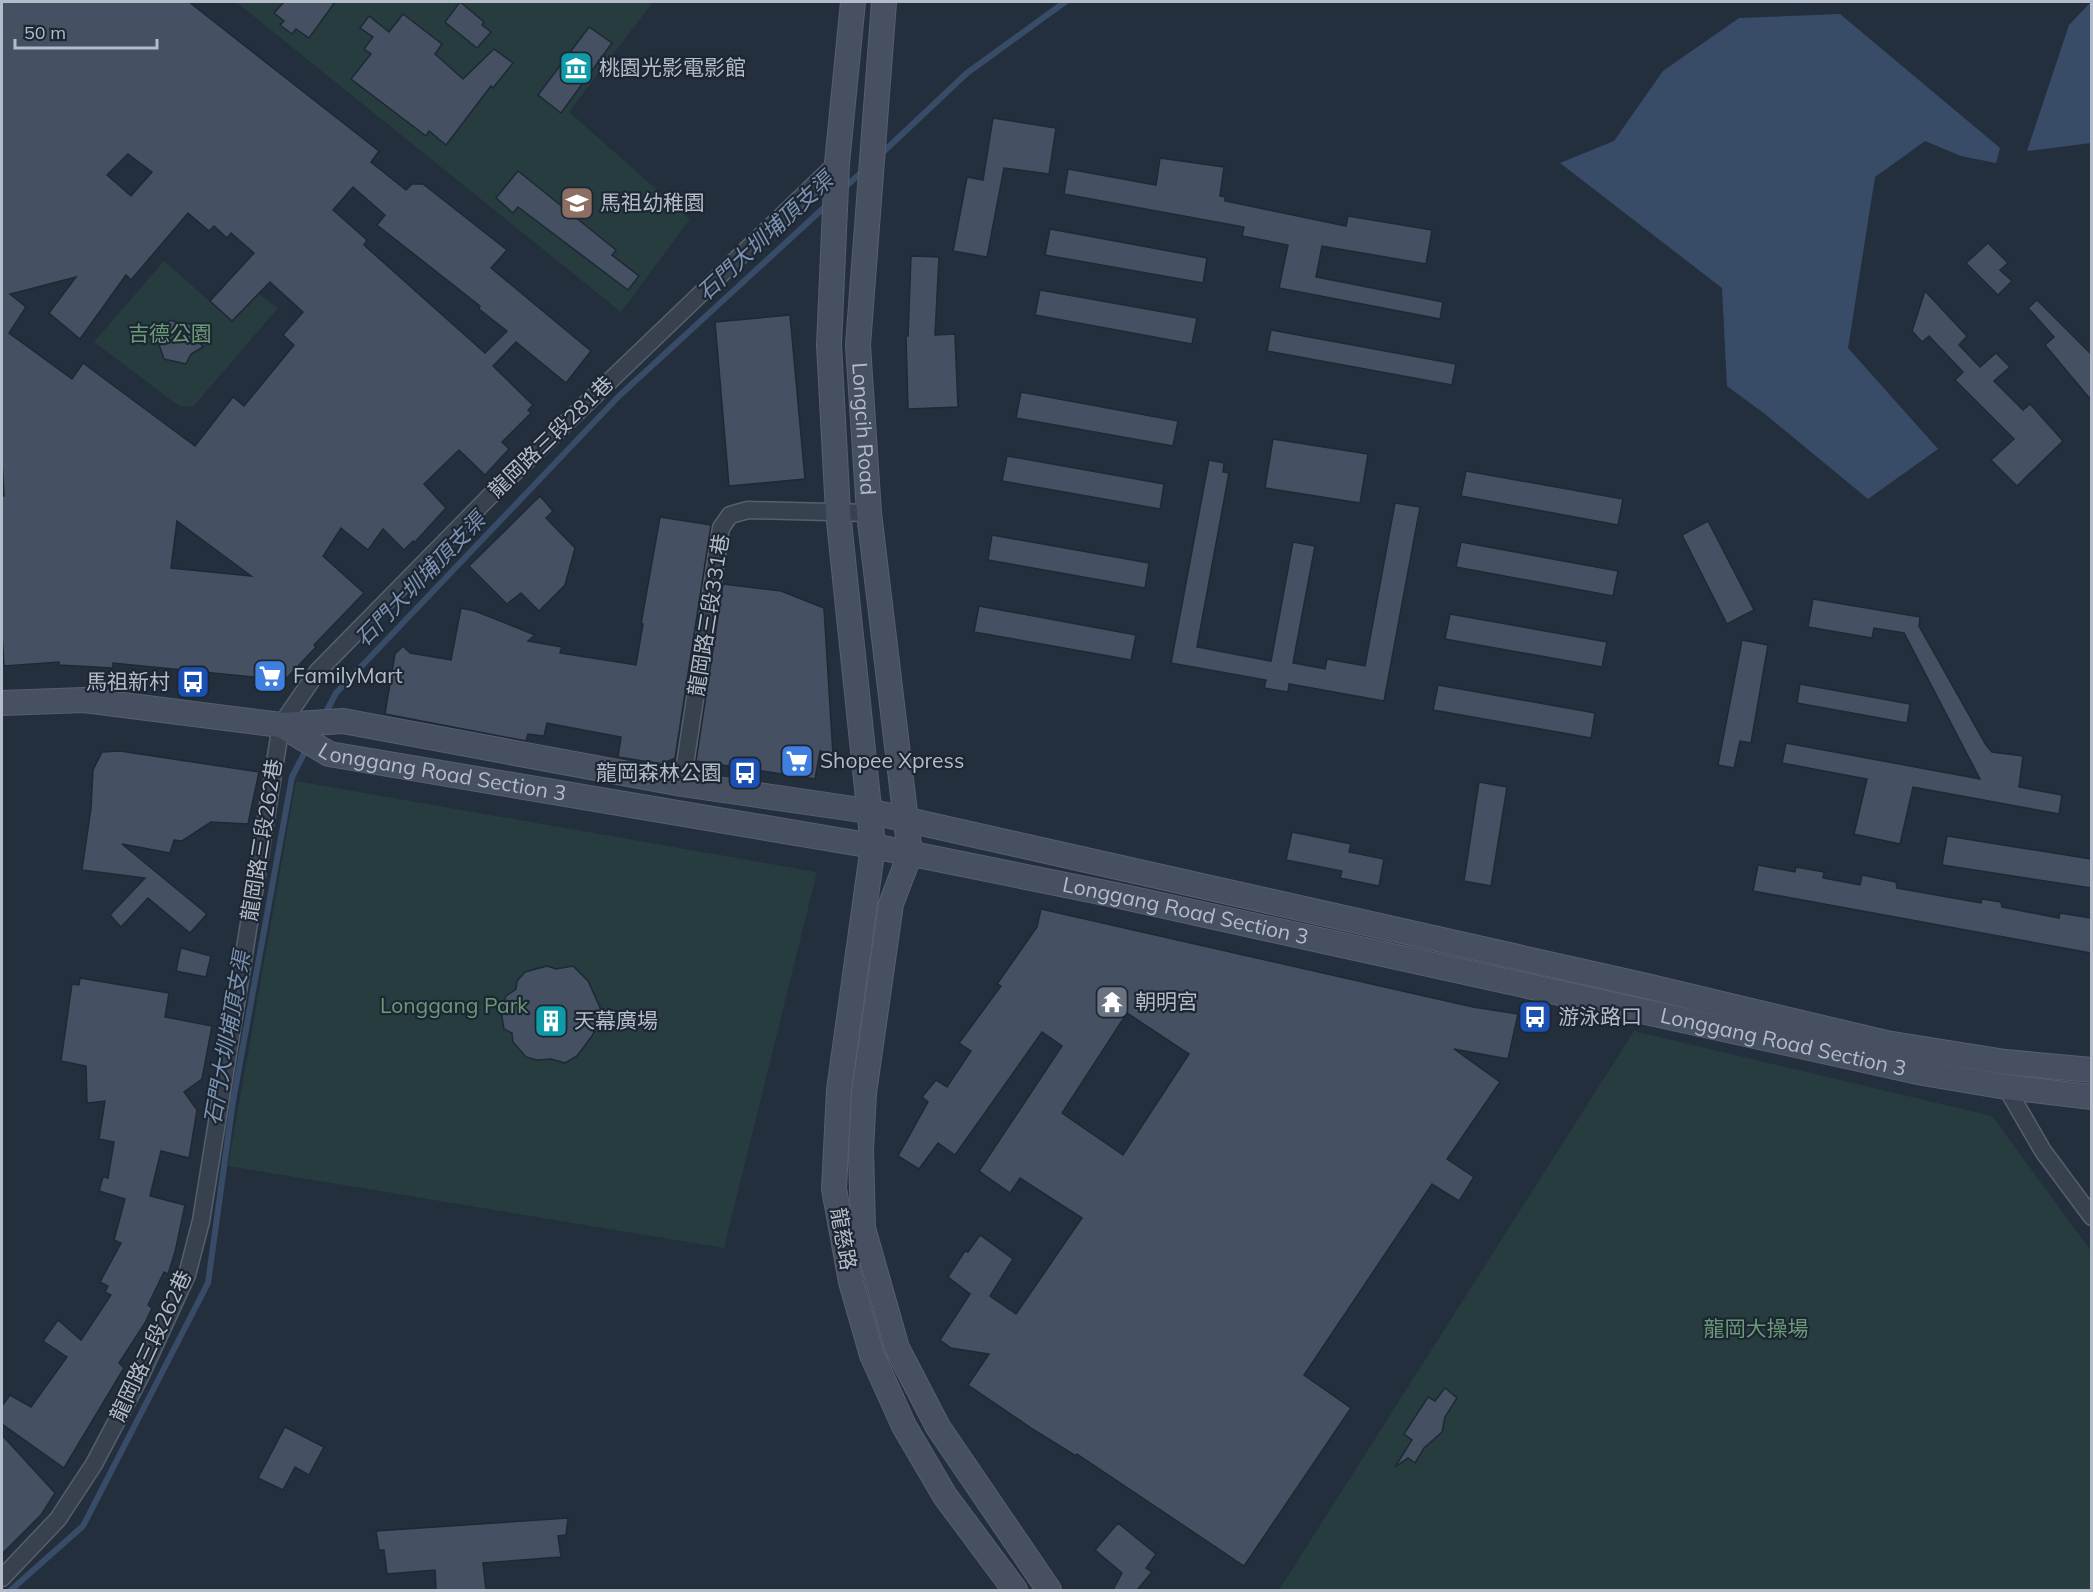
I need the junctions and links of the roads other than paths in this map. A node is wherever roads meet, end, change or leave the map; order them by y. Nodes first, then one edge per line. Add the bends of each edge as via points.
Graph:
1 (853, 2) edge
2 (884, 2) edge
3 (837, 163) junction
4 (838, 512) junction
5 (869, 513) junction
6 (2, 703) edge
7 (282, 725) junction
8 (682, 784) junction
9 (868, 811) junction
10 (904, 818) junction
11 (873, 846) junction
12 (910, 854) junction
13 (2091, 1070) edge
14 (2006, 1087) junction
15 (2091, 1097) edge
16 (2091, 1217) edge
17 (2, 1578) edge
18 (1015, 1590) edge
19 (1049, 1590) edge

1 - 3 main road, Longcih Road
2 - 5 main road, Longcih Road via 858,345
3 - 4 main road, Longcih Road via 829,345
3 - 7 street, 龍岡路三段281巷 via 494,492 318,671
4 - 5 street, 龍岡路三段331巷
4 - 8 street, 龍岡路三段331巷 via 748,510 730,514 721,528
4 - 9 main road, Longcih Road
5 - 10 main road, Longcih Road
6 - 7 main road, Longgang Road Section 3 via 84,700
7 - 8 main road, Longgang Road Section 3 via 343,721
7 - 11 main road, Longgang Road Section 3 via 329,754
7 - 17 street, 龍岡路三段262巷 via 201,1221 187,1275 94,1464 58,1519
8 - 9 main road, Longgang Road Section 3
9 - 10 main road, Longgang Road Section 3
9 - 11 main road, Longcih Road
10 - 12 main road, Longcih Road
10 - 13 main road, Longgang Road Section 3 via 1886,1043 2005,1062
11 - 12 main road, Longgang Road Section 3
11 - 18 main road, 龍慈路 via 839,1090 834,1189 849,1271 872,1355 904,1426 945,1496
12 - 14 main road, Longgang Road Section 3 via 1115,895 1911,1071
12 - 19 main road, 龍慈路 via 891,904 864,1093 863,1228 879,1292 902,1358 938,1427
14 - 15 main road, Longgang Road Section 3
14 - 16 street via 2043,1151

